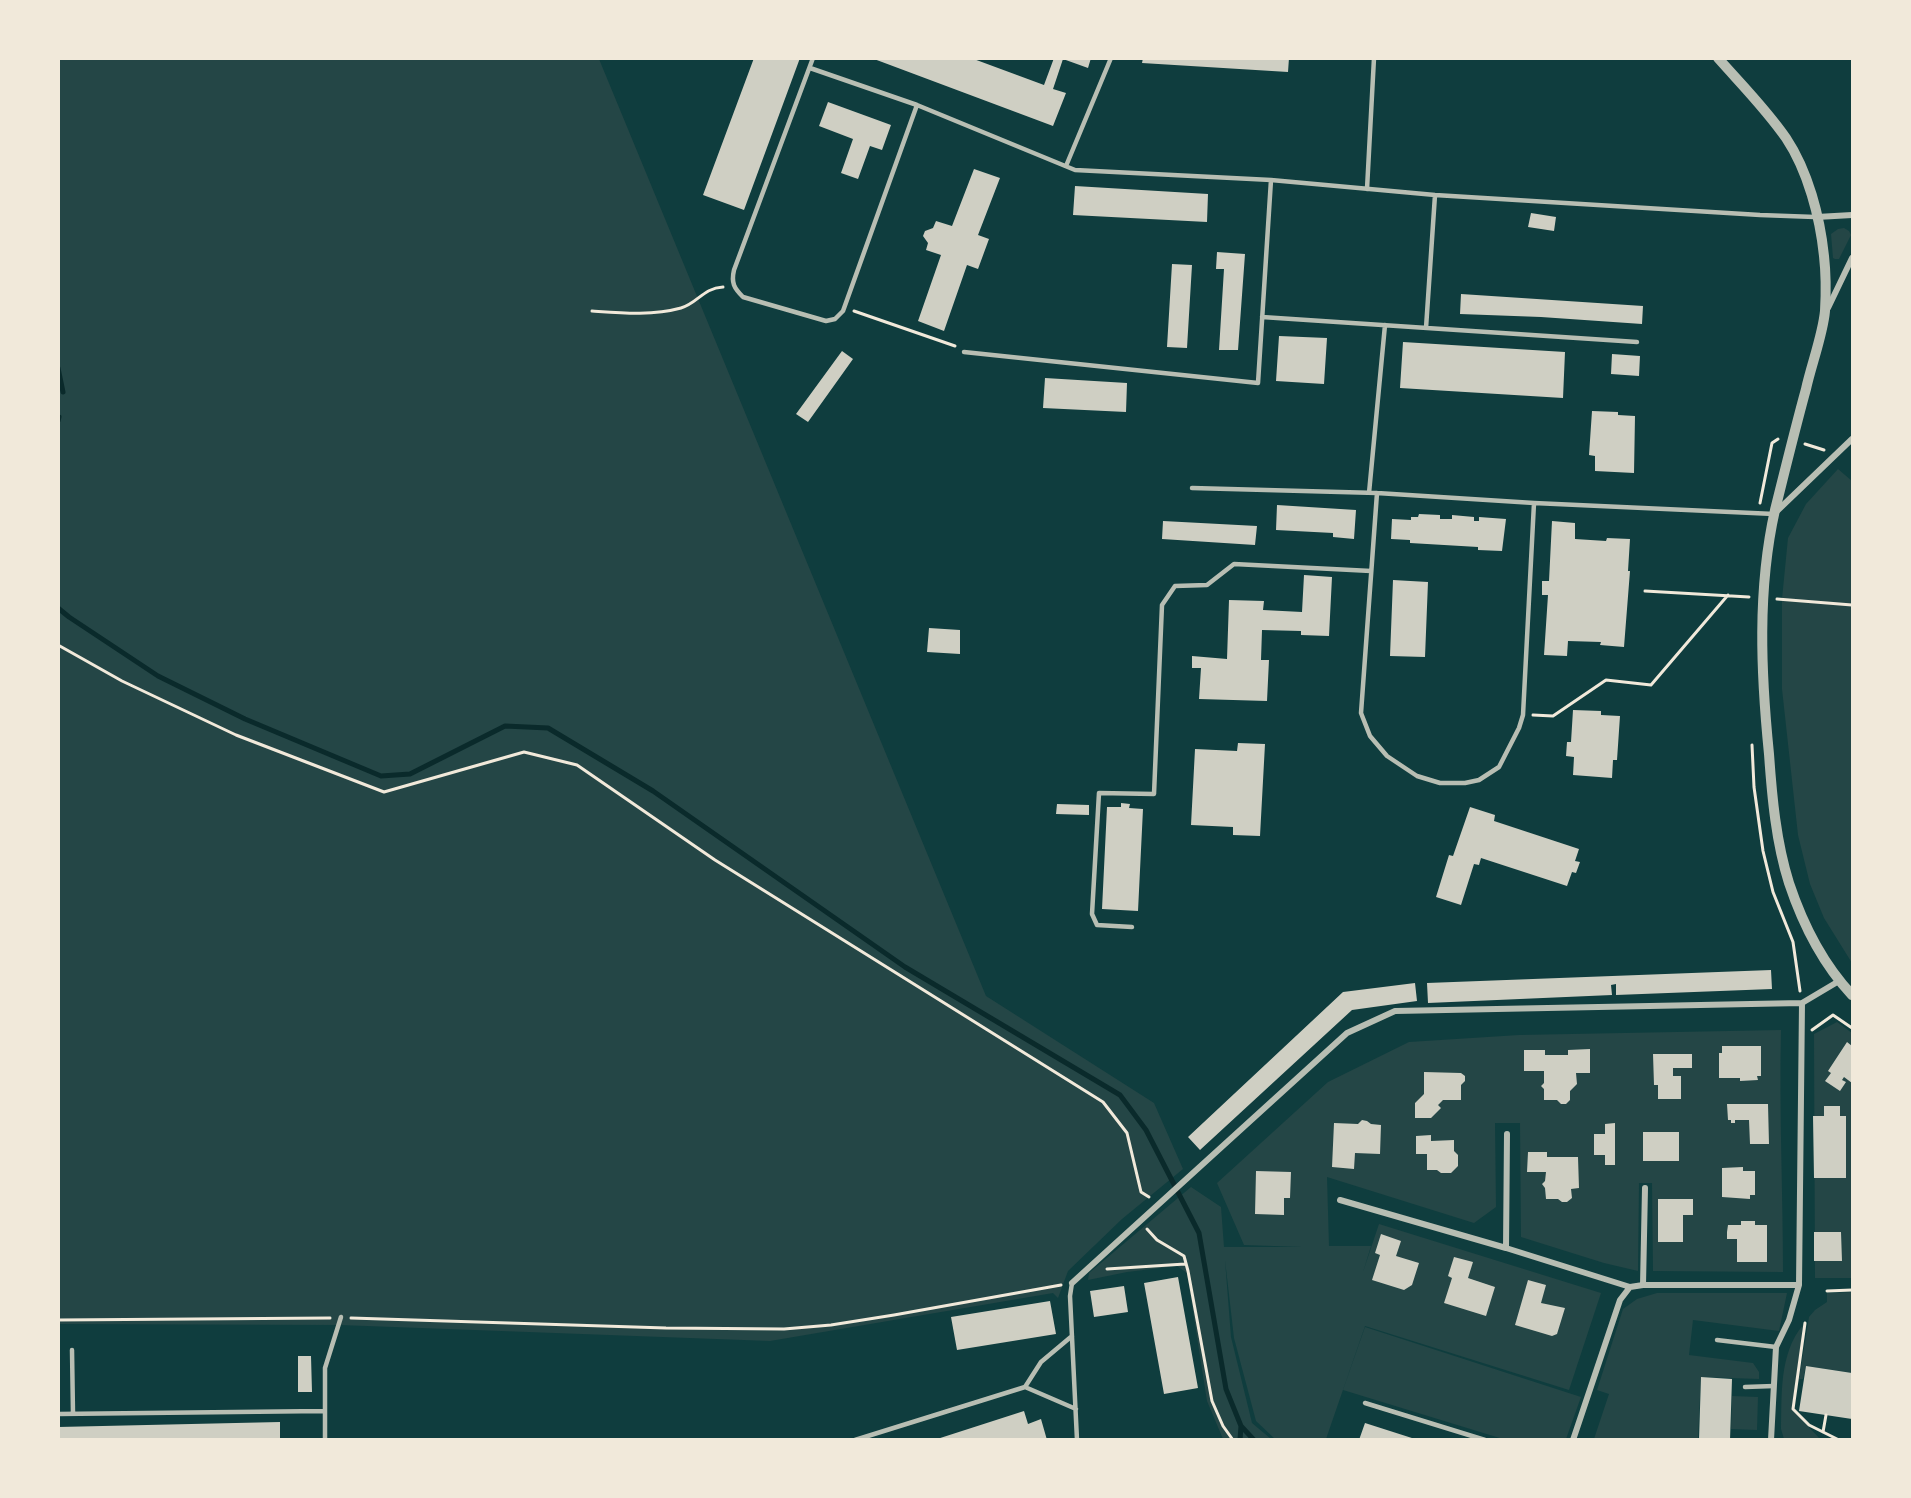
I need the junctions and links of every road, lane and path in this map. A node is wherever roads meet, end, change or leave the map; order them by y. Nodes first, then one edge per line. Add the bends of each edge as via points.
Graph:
1 (813, 58) edge
2 (1111, 58) edge
3 (1374, 58) edge
4 (1718, 58) edge
5 (810, 68) junction
6 (917, 105) junction
7 (1066, 166) junction
8 (1271, 180) junction
9 (1367, 189) junction
10 (1435, 195) junction
11 (1852, 215) edge
12 (1817, 217) junction
13 (1852, 258) edge
14 (734, 287) junction
15 (844, 307) junction
16 (592, 311) dead end
17 (1825, 313) junction
18 (1262, 317) junction
19 (1385, 325) junction
20 (1426, 328) junction
21 (1637, 342) dead end
22 (964, 352) joint
23 (1852, 440) edge
24 (1192, 488) dead end
25 (1369, 493) junction
26 (1377, 493) junction
27 (1534, 503) junction
28 (1774, 514) junction
29 (1371, 571) junction
30 (1645, 591) dead end
31 (1728, 596) junction
32 (1763, 598) junction
33 (1852, 605) edge
34 (58, 645) edge
35 (1523, 715) junction
36 (1132, 927) dead end
37 (1839, 981) junction
38 (1852, 995) edge
39 (1802, 1003) junction
40 (1852, 1028) edge
41 (1810, 1031) dead end
42 (1507, 1134) dead end
43 (1645, 1188) dead end
44 (1340, 1200) dead end
45 (1159, 1203) junction
46 (1139, 1221) junction
47 (1506, 1248) junction
48 (1185, 1264) junction
49 (1106, 1269) dead end
50 (1071, 1283) junction
51 (1643, 1285) junction
52 (1800, 1285) junction
53 (1630, 1287) junction
54 (1827, 1290) dead end
55 (1852, 1290) edge
56 (341, 1317) junction
57 (58, 1320) edge
58 (1805, 1323) dead end
59 (1072, 1336) junction
60 (1717, 1340) dead end
61 (1776, 1347) junction
62 (72, 1350) dead end
63 (1774, 1386) junction
64 (1025, 1387) junction
65 (1745, 1387) dead end
66 (1365, 1403) dead end
67 (1076, 1409) junction
68 (324, 1411) junction
69 (58, 1414) edge
70 (73, 1414) junction
71 (1826, 1415) dead end
72 (1823, 1432) junction
73 (325, 1440) edge
74 (855, 1440) edge
75 (1077, 1440) edge
76 (1233, 1440) edge
77 (1485, 1440) edge
78 (1573, 1440) edge
79 (1771, 1440) edge
80 (1839, 1440) edge

1 - 5 lane
2 - 7 lane
3 - 9 lane
4 - 12 street via 1787,140 1806,180
5 - 6 lane
5 - 14 lane via 734,270
6 - 7 lane
6 - 15 lane
7 - 8 lane via 1075,170
8 - 9 lane
8 - 18 lane
9 - 10 lane
10 - 12 lane
10 - 20 lane
11 - 12 street
12 - 17 street via 1824,257
13 - 17 street
14 - 15 lane via 743,297 826,321 835,319
14 - 16 path via 712,288 683,308 638,314
15 - 22 path via 951,343
17 - 28 street
18 - 19 lane
18 - 22 lane via 1258,382
19 - 20 lane
19 - 25 lane
20 - 21 lane
23 - 28 street
24 - 25 lane
25 - 26 lane
26 - 27 lane
26 - 29 lane
27 - 28 lane
27 - 35 lane
28 - 32 street
29 - 35 lane via 1361,713 1370,736 1387,756 1417,776 1440,783 1479,780 1499,767
29 - 36 lane via 1234,564 1207,585 1175,586 1162,605 1154,794 1099,793 1092,914 1097,925
30 - 31 path
31 - 32 path
31 - 35 path via 1651,685 1606,681 1553,716
32 - 33 path
32 - 37 street via 1762,661 1779,836 1800,913
34 - 45 path via 122,681 236,735 384,792 524,752 577,765 714,860 1103,1102 1127,1133 1141,1192
37 - 38 street
37 - 39 street
39 - 45 street via 1395,1011 1347,1033
39 - 52 street
40 - 41 path via 1833,1015
42 - 47 street
43 - 51 street
44 - 47 street
45 - 46 street
46 - 48 path via 1157,1240 1184,1256
46 - 50 street
47 - 53 street
48 - 49 path
48 - 76 path via 1212,1401
50 - 56 path via 795,1328 666,1328
50 - 59 lane
51 - 52 street
51 - 53 street
52 - 61 street
53 - 78 street via 1620,1300
54 - 55 path
56 - 57 path
56 - 68 lane via 325,1368
58 - 72 path via 1793,1408 1809,1425
59 - 64 lane via 1041,1362
59 - 67 lane
60 - 61 lane
61 - 63 street
62 - 70 lane
63 - 65 lane
63 - 79 street
64 - 67 lane
64 - 74 lane
66 - 77 lane
67 - 75 lane
68 - 70 lane
68 - 73 lane
69 - 70 lane
71 - 72 path
72 - 80 path

